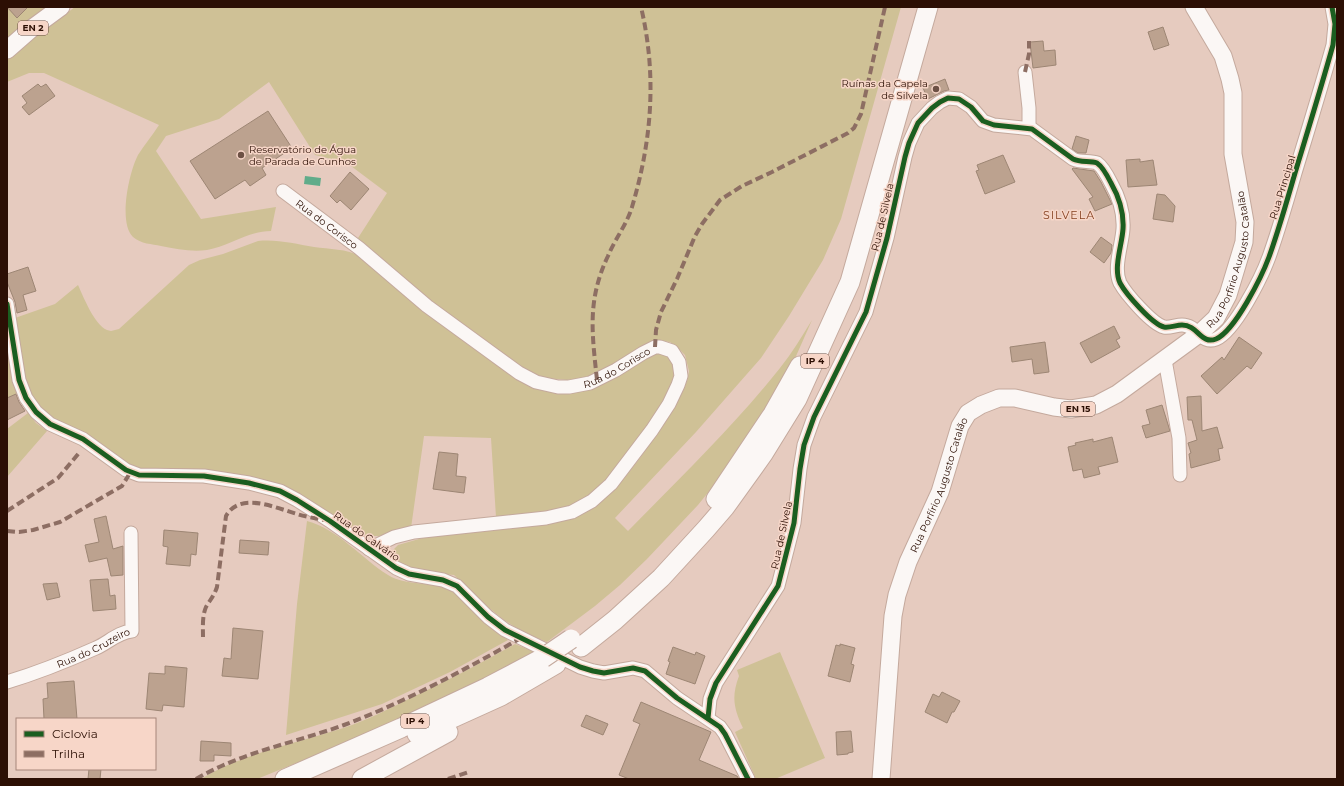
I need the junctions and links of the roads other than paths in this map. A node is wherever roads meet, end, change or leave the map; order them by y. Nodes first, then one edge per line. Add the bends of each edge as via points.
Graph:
1 (61, 7) edge
2 (919, 7) edge
3 (928, 7) edge
4 (1194, 7) edge
5 (1332, 7) edge
6 (7, 50) edge
7 (1025, 72) dead end
8 (1029, 128) junction
9 (283, 191) dead end
10 (7, 304) edge
11 (1199, 334) junction
12 (1165, 360) junction
13 (1180, 476) dead end
14 (131, 533) dead end
15 (369, 549) junction
16 (576, 643) junction
17 (550, 661) junction
18 (7, 682) edge
19 (501, 696) junction
20 (708, 718) junction
21 (285, 779) edge
22 (300, 779) edge
23 (362, 779) edge
24 (748, 779) edge
25 (881, 779) edge

1 - 6 main road, EN 2
2 - 16 highway, IP 4 via 841,278 810,350 773,414 710,508 655,571
3 - 16 highway, IP 4 via 850,282 797,399 764,454 706,530 662,578 615,620
4 - 11 main road, Rua Porfírio Augusto Catalão / EN 15 via 1229,71 1232,93 1232,154 1246,229 1228,295 1216,318
5 - 11 street, Rua Principal via 1335,24 1333,45 1269,257 1250,296 1227,331 1213,340 1206,340
7 - 8 street
8 - 11 street, Rua de Silvela via 1073,159 1097,163 1101,167 1111,182 1122,213 1123,228 1117,271 1120,282 1145,313 1159,325 1189,325
8 - 20 street, Rua de Silvela via 988,123 980,118 971,106 953,98 948,98 932,108 918,123 905,157 887,238 868,305 814,417 804,445 794,523 781,578 774,594 716,683 710,699
9 - 15 street, Rua do Corisco via 359,248 427,306 526,377 558,387 590,383 649,349 660,346 672,352 681,369 674,394 652,430 611,484 582,507 541,519 414,532 394,537
10 - 15 street, Rua do Calvário via 20,384 32,408 43,419 83,439 134,474 204,476 260,485 280,491 330,521
11 - 12 main road, Rua Porfírio Augusto Catalão / EN 15
12 - 13 street via 1180,438
12 - 25 main road, Rua Porfírio Augusto Catalão / EN 15 via 1117,394 1096,405 1080,409 1062,409 1015,398 999,398 974,408 963,420 940,492 908,562 897,595 893,616
14 - 18 street, Rua do Cruzeiro via 132,631 122,633 96,648 23,678
15 - 20 street, Rua do Calvário via 402,572 450,582 505,630 580,667 598,673 633,668 645,670 677,698
16 - 17 highway, IP 4
17 - 19 highway, IP 4
17 - 21 highway, IP 4
19 - 22 highway, IP 4 via 424,731
19 - 23 highway via 439,737
20 - 24 street, Rua do Calvário via 723,730

